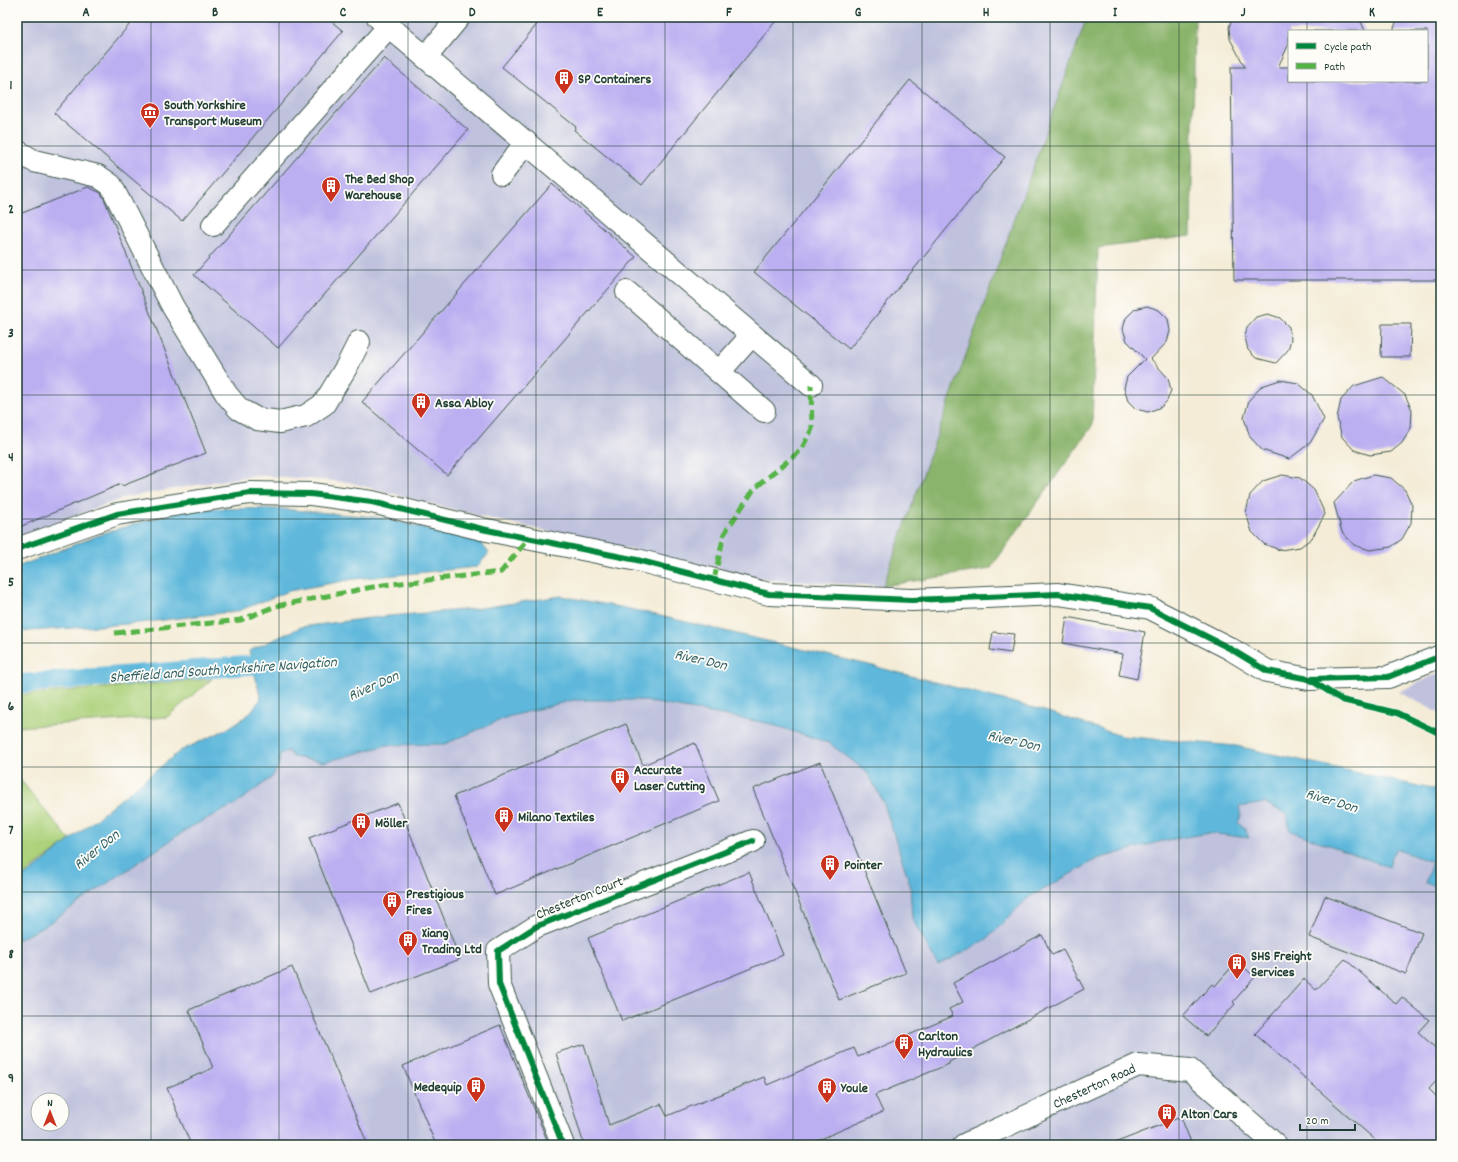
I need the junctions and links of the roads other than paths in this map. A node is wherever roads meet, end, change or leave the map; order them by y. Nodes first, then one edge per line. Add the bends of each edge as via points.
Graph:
1 (459, 17) edge
2 (383, 22) edge
3 (426, 57) junction
4 (526, 142) junction
5 (17, 151) edge
6 (502, 174) dead end
7 (213, 225) dead end
8 (627, 292) dead end
9 (752, 335) junction
10 (359, 342) dead end
11 (719, 372) junction
12 (811, 385) dead end
13 (764, 411) dead end
14 (17, 549) edge
15 (1441, 656) edge
16 (752, 841) dead end
17 (563, 1145) edge
18 (964, 1145) edge
19 (1276, 1145) edge

1 - 3 street
2 - 3 street
2 - 7 street
3 - 4 street
4 - 6 street
4 - 9 street
5 - 10 street via 34,161 98,176 111,185 173,307 238,409 257,419 280,422 306,416 324,404
8 - 11 street
9 - 11 street
9 - 12 street
11 - 13 street
14 - 15 street via 117,514 250,493 311,494 372,502 482,530 637,560 769,594 912,600 1058,594 1150,608 1230,648 1267,671 1309,679 1388,677
16 - 17 street, Chesterton Court via 537,926 498,951 499,984
18 - 19 street, Chesterton Road via 1138,1065 1190,1070

